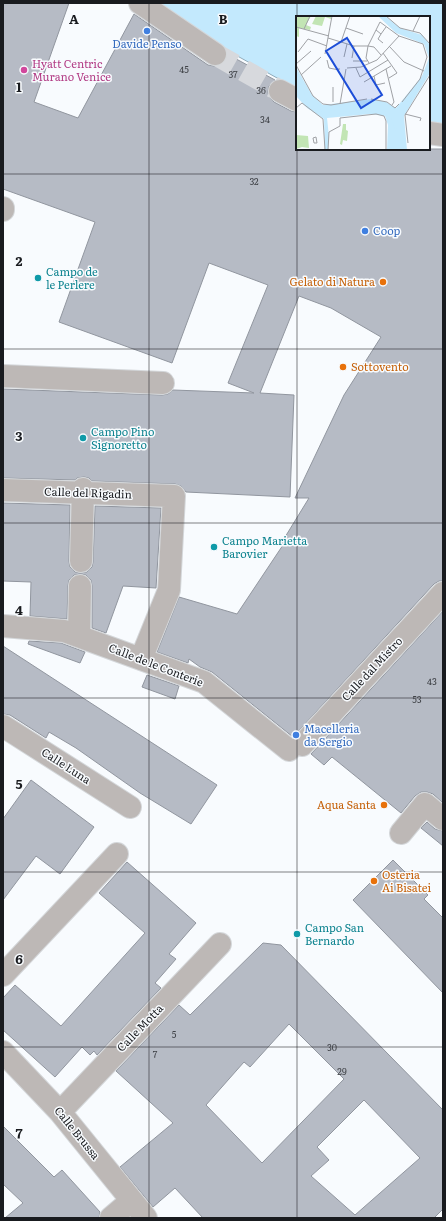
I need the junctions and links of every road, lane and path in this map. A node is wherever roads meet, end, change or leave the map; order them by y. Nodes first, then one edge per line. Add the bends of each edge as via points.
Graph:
1 (140, 3) edge
2 (215, 54) tunnel mouth
3 (430, 133) edge
4 (443, 135) edge
5 (3, 376) edge
6 (163, 383) dead end
7 (3, 490) edge
8 (83, 491) junction
9 (81, 561) dead end
10 (80, 586) dead end
11 (443, 593) edge
12 (3, 626) edge
13 (78, 636) junction
14 (141, 660) junction
15 (3, 726) edge
16 (295, 748) joint
17 (130, 807) dead end
18 (443, 819) edge
19 (401, 833) dead end
20 (117, 854) dead end
21 (220, 944) dead end
22 (3, 975) edge
23 (3, 1052) edge
24 (60, 1112) junction
25 (132, 1201) junction
26 (111, 1218) edge
27 (146, 1218) edge

1 - 2 street
3 - 4 street
5 - 6 street via 91,384
7 - 8 street, Calle del Rigadin
8 - 9 street
8 - 14 street, Calle del Rigadin via 174,496 169,590
10 - 13 street
11 - 16 street, Calle dal Mistro
12 - 13 street, Calle de le Conterie via 64,631
13 - 14 street, Calle de le Conterie
14 - 16 street, Calle de le Conterie via 204,682
15 - 17 street, Calle Luna
18 - 19 street via 425,804
20 - 22 street
21 - 24 street, Calle Motta
23 - 24 street, Calle Brussa
24 - 25 street, Calle Brussa
25 - 26 street
25 - 27 street, Calle Brussa

